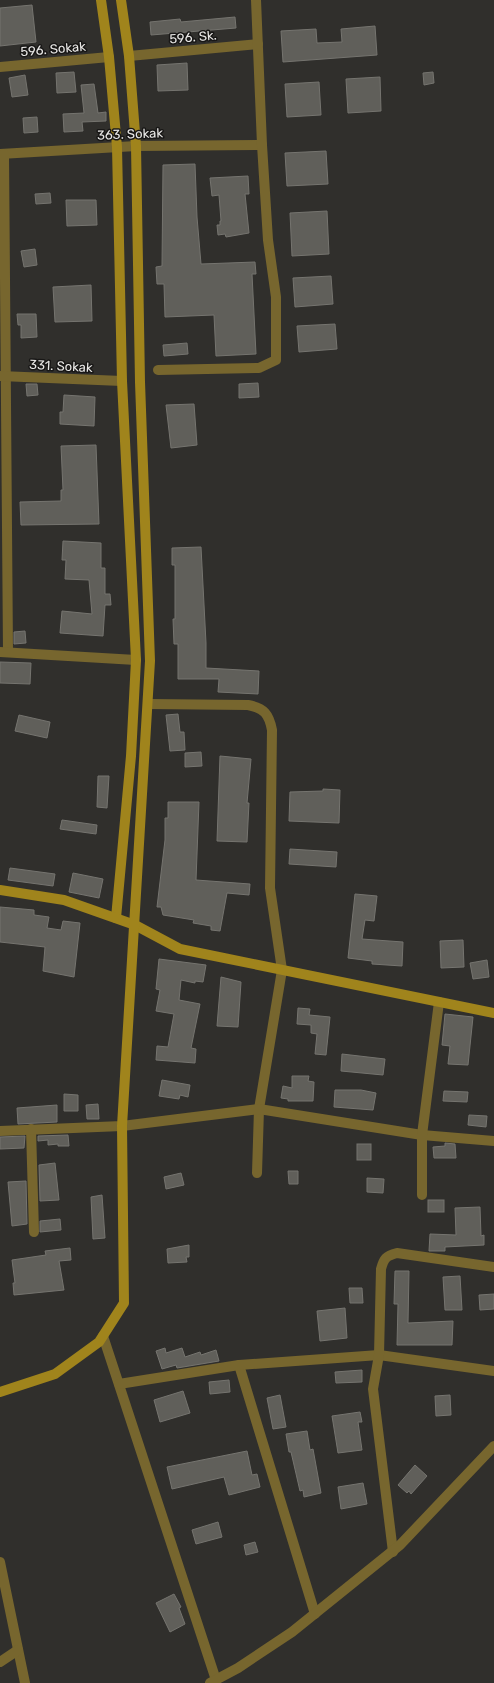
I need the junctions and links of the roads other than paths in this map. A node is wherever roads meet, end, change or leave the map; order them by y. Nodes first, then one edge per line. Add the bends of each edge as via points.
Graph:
1 (101, 0) edge
2 (121, 0) edge
3 (256, 0) edge
4 (258, 44) junction
5 (129, 56) junction
6 (109, 57) junction
7 (0, 67) edge
8 (262, 145) junction
9 (136, 146) junction
10 (117, 147) junction
11 (2, 154) edge
12 (158, 370) dead end
13 (4, 376) edge
14 (122, 381) junction
15 (4, 652) edge
16 (136, 660) junction
17 (148, 704) junction
18 (0, 890) edge
19 (116, 918) junction
20 (135, 925) junction
21 (282, 970) junction
22 (439, 1002) junction
23 (494, 1012) edge
24 (259, 1110) junction
25 (122, 1126) junction
26 (31, 1129) junction
27 (0, 1131) edge
28 (422, 1135) junction
29 (494, 1141) edge
30 (257, 1173) dead end
31 (422, 1195) dead end
32 (34, 1232) dead end
33 (494, 1267) edge
34 (103, 1336) junction
35 (379, 1355) junction
36 (238, 1365) junction
37 (494, 1371) edge
38 (119, 1384) junction
39 (0, 1392) edge
40 (494, 1446) edge
41 (393, 1552) junction
42 (0, 1562) edge
43 (314, 1614) junction
44 (18, 1650) junction
45 (0, 1662) edge
46 (213, 1681) edge
47 (25, 1683) edge

1 - 6 street
2 - 5 street
3 - 4 street
4 - 5 street, 596. Sk.
4 - 8 street
5 - 9 street
6 - 7 street, 596. Sokak
6 - 10 street
8 - 9 street, 363. Sokak
8 - 12 street via 268,240 276,297 276,360 259,368
9 - 10 street, 363. Sokak
9 - 17 street via 150,661
10 - 11 street, 363. Sokak
10 - 14 street
11 - 13 street
13 - 14 street, 331. Sokak
13 - 15 street
14 - 16 street
15 - 16 street
16 - 19 street via 131,756
17 - 20 street
17 - 21 street via 248,705 261,708 270,717 270,888
18 - 19 street via 64,900
19 - 20 street
20 - 21 street via 180,949
20 - 25 street
21 - 22 street
21 - 24 street
22 - 23 street
22 - 28 street
24 - 25 street
24 - 28 street
24 - 30 street
25 - 26 street
25 - 34 street via 124,1303
26 - 27 street
26 - 32 street
28 - 29 street
28 - 31 street
33 - 35 street via 397,1254 388,1255 381,1268
34 - 38 street
34 - 39 street via 99,1342 56,1374
35 - 36 street
35 - 37 street
35 - 41 street via 374,1389
36 - 38 street
36 - 43 street
38 - 46 street
40 - 41 street
41 - 43 street
42 - 44 street
43 - 46 street via 238,1668
44 - 45 street
44 - 47 street

